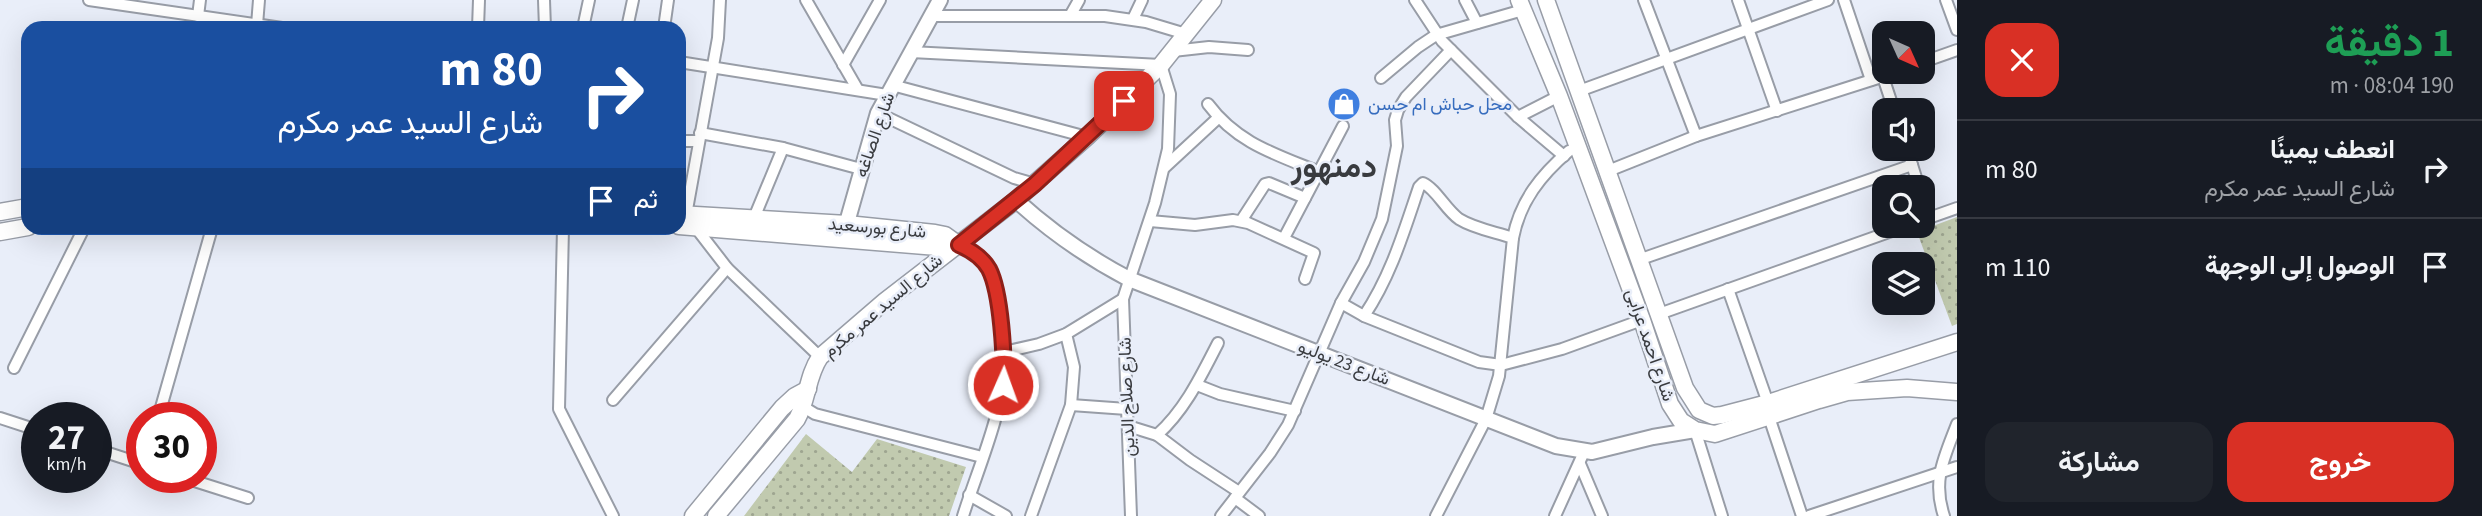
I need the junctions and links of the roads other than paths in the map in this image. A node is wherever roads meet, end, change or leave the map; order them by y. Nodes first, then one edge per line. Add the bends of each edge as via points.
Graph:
1 (89, 0) edge
2 (200, 0) edge
3 (259, 0) edge
4 (479, 0) edge
5 (544, 0) edge
6 (589, 0) edge
7 (633, 0) edge
8 (668, 0) edge
9 (720, 0) edge
10 (806, 0) edge
11 (867, 0) edge
12 (880, 0) edge
13 (940, 0) edge
14 (1079, 0) edge
15 (1142, 0) edge
16 (1213, 0) edge
17 (1415, 0) edge
18 (1465, 0) edge
19 (1546, 0) edge
20 (1644, 0) edge
21 (1738, 0) edge
22 (1828, 0) edge
23 (1844, 0) edge
24 (1947, 0) edge
25 (136, 4) edge
26 (1521, 5) edge
27 (874, 11) junction
28 (198, 16) junction
29 (932, 16) junction
30 (1070, 16) junction
31 (1133, 19) junction
32 (235, 21) edge
33 (257, 21) edge
34 (478, 21) edge
35 (545, 21) edge
36 (584, 21) edge
37 (628, 21) edge
38 (665, 21) edge
39 (1477, 23) junction
40 (1748, 29) junction
41 (1957, 30) edge
42 (1186, 34) junction
43 (1437, 35) junction
44 (1248, 50) dead end
45 (1451, 50) junction
46 (1957, 50) edge
47 (911, 51) junction
48 (1172, 51) junction
49 (1936, 57) edge
50 (1666, 58) junction
51 (686, 62) edge
52 (843, 65) junction
53 (1161, 65) junction
54 (1872, 66) edge
55 (713, 68) junction
56 (1381, 78) dead end
57 (1872, 80) edge
58 (858, 90) junction
59 (889, 90) junction
60 (1579, 92) junction
61 (1559, 96) junction
62 (1208, 104) dead end
63 (1777, 111) junction
64 (878, 113) junction
65 (1518, 117) junction
66 (1218, 118) junction
67 (1343, 126) dead end
68 (1696, 136) junction
69 (699, 137) junction
70 (1087, 137) junction
71 (686, 140) edge
72 (783, 148) junction
73 (1570, 150) junction
74 (1911, 161) edge
75 (1912, 165) junction
76 (1165, 167) junction
77 (861, 169) junction
78 (1608, 171) junction
79 (1319, 172) junction
80 (1915, 175) edge
81 (1035, 184) junction
82 (1306, 198) junction
83 (1016, 200) junction
84 (21, 208) edge
85 (1957, 208) edge
86 (0, 212) edge
87 (686, 214) edge
88 (1935, 216) edge
89 (754, 218) junction
90 (686, 220) edge
91 (686, 220) edge
92 (686, 221) edge
93 (1150, 221) junction
94 (1241, 222) junction
95 (21, 228) edge
96 (845, 231) junction
97 (0, 232) edge
98 (80, 235) edge
99 (210, 235) edge
100 (563, 235) edge
101 (1513, 238) junction
102 (1872, 238) edge
103 (1284, 239) junction
104 (959, 245) junction
105 (1641, 259) junction
106 (727, 268) junction
107 (1129, 279) junction
108 (1305, 279) dead end
109 (1728, 289) junction
110 (1123, 299) junction
111 (1341, 303) junction
112 (1659, 314) junction
113 (1364, 316) junction
114 (1642, 320) junction
115 (1066, 334) junction
116 (1217, 343) dead end
117 (1955, 345) edge
118 (1004, 352) junction
119 (1320, 354) junction
120 (820, 357) junction
121 (1501, 365) junction
122 (14, 368) dead end
123 (1196, 385) junction
124 (1953, 389) edge
125 (612, 400) dead end
126 (163, 402) edge
127 (797, 403) junction
128 (1071, 405) junction
129 (1127, 409) junction
130 (1769, 410) junction
131 (1295, 411) junction
132 (0, 418) edge
133 (1486, 418) junction
134 (1957, 424) edge
135 (21, 425) edge
136 (1128, 426) junction
137 (1695, 430) junction
138 (1157, 435) junction
139 (982, 457) junction
140 (1582, 458) junction
141 (1957, 467) edge
142 (1939, 472) junction
143 (217, 488) edge
144 (969, 495) junction
145 (1237, 495) junction
146 (248, 498) dead end
147 (1132, 515) edge
148 (613, 516) edge
149 (693, 516) edge
150 (716, 516) edge
151 (962, 516) edge
152 (1006, 516) edge
153 (1031, 516) edge
154 (1221, 516) edge
155 (1259, 516) edge
156 (1436, 516) edge
157 (1555, 516) edge
158 (1602, 516) edge
159 (1722, 516) edge
160 (1802, 516) edge
161 (1809, 516) edge
162 (1944, 516) edge

1 - 25 street
2 - 28 street
3 - 33 street
4 - 34 street
5 - 35 street
6 - 36 street
7 - 37 street
8 - 38 street
9 - 55 street
10 - 52 street
11 - 27 street
12 - 27 street
13 - 29 street, شارع الصاغه
14 - 30 street
15 - 31 street
16 - 42 main road, شارع السيد عمر مكرم
17 - 43 street
18 - 39 street
19 - 60 main road, شارع احمد عرابى
20 - 50 street
21 - 40 street
22 - 40 street
23 - 54 street
24 - 41 street
25 - 28 street
26 - 39 street
26 - 61 main road, شارع احمد عرابى
27 - 52 street
28 - 32 street
29 - 30 street
29 - 47 street, شارع الصاغه
30 - 31 street
31 - 42 street
39 - 43 street
40 - 50 street
40 - 63 street
42 - 48 main road, شارع السيد عمر مكرم
43 - 45 street
43 - 56 street
44 - 48 street via 1209,47
45 - 65 street
45 - 111 street via 1398,110 1382,219
46 - 49 street
47 - 53 street
47 - 59 street, شارع الصاغه
48 - 53 main road, شارع السيد عمر مكرم
50 - 60 street
50 - 68 street
51 - 55 street
52 - 58 street
53 - 70 main road, شارع السيد عمر مكرم
53 - 76 street, شارع صلاح الدين via 1170,94
55 - 58 street
55 - 69 street
57 - 63 street
58 - 59 street
59 - 64 street, شارع الصاغه
59 - 70 street
60 - 78 main road, شارع احمد عرابى
61 - 65 street
61 - 73 main road, شارع احمد عرابى
62 - 66 street
63 - 68 street
64 - 77 street, شارع الصاغه
64 - 81 street
65 - 73 street
66 - 76 street
66 - 79 street via 1265,150
67 - 79 street
68 - 78 street
69 - 71 street
69 - 72 street
69 - 87 street
70 - 81 main road, شارع السيد عمر مكرم
72 - 77 street
72 - 89 street
73 - 101 street via 1526,199
73 - 114 main road, شارع احمد عرابى
74 - 75 street
75 - 80 street
75 - 105 street
76 - 93 street, شارع صلاح الدين
77 - 96 street, شارع الصاغه
78 - 105 main road, شارع احمد عرابى
79 - 82 street
81 - 83 main road, شارع السيد عمر مكرم
82 - 94 street via 1265,184
82 - 103 street
83 - 104 main road, شارع السيد عمر مكرم
83 - 107 street, شارع 23 يوليو via 1074,247
84 - 86 main road
85 - 88 street
89 - 90 main road, شارع بورسعيد
89 - 96 main road, شارع بورسعيد
91 - 96 main road, شارع بورسعيد
92 - 106 street
93 - 94 street via 1195,225
93 - 107 street, شارع صلاح الدين
94 - 103 street
95 - 97 main road
96 - 104 main road, شارع بورسعيد via 937,247
98 - 122 street
99 - 126 street
100 - 148 street via 559,410
101 - 113 street via 1459,219 1429,185 1421,184 1392,264
101 - 121 street
102 - 109 street
103 - 108 street via 1314,253
104 - 118 street via 979,257 992,277
104 - 120 main road, شارع السيد عمر مكرم
105 - 112 main road, شارع احمد عرابى
106 - 120 street
106 - 125 street
107 - 110 street, شارع صلاح الدين
107 - 119 street, شارع 23 يوليو
109 - 112 street
109 - 130 street
110 - 115 street
110 - 129 street, شارع صلاح الدين
111 - 113 street
111 - 119 street
112 - 130 main road, شارع احمد عرابى via 1685,388 1699,410 1713,416
113 - 121 street via 1479,362
114 - 121 street
114 - 137 main road, شارع احمد عرابى via 1670,404 1681,421
115 - 118 street
115 - 128 street via 1074,367
116 - 123 street
117 - 130 main road, شارع احمد عرابى
118 - 139 street via 1003,385
119 - 131 street
119 - 133 street, شارع 23 يوليو
120 - 127 main road, شارع السيد عمر مكرم via 808,389
121 - 133 street
123 - 131 street
123 - 138 street
124 - 130 main road, شارع احمد عرابى via 1887,388
127 - 139 street via 815,414
127 - 149 main road, شارع السيد عمر مكرم
127 - 150 main road, شارع السيد عمر مكرم via 797,419
128 - 129 street
128 - 153 street
129 - 136 street, شارع صلاح الدين
130 - 137 main road, شارع احمد عرابى via 1722,433
130 - 160 street
131 - 145 street
132 - 135 street
133 - 140 street, شارع 23 يوليو
133 - 156 street
134 - 142 street
136 - 138 street
136 - 147 street, شارع صلاح الدين
137 - 140 street, شارع 23 يوليو
137 - 159 street
138 - 145 street
139 - 144 street
140 - 157 street
140 - 158 street
141 - 142 street
142 - 161 street
142 - 162 street
143 - 146 street
144 - 151 street
144 - 152 street
145 - 154 street
145 - 155 street

